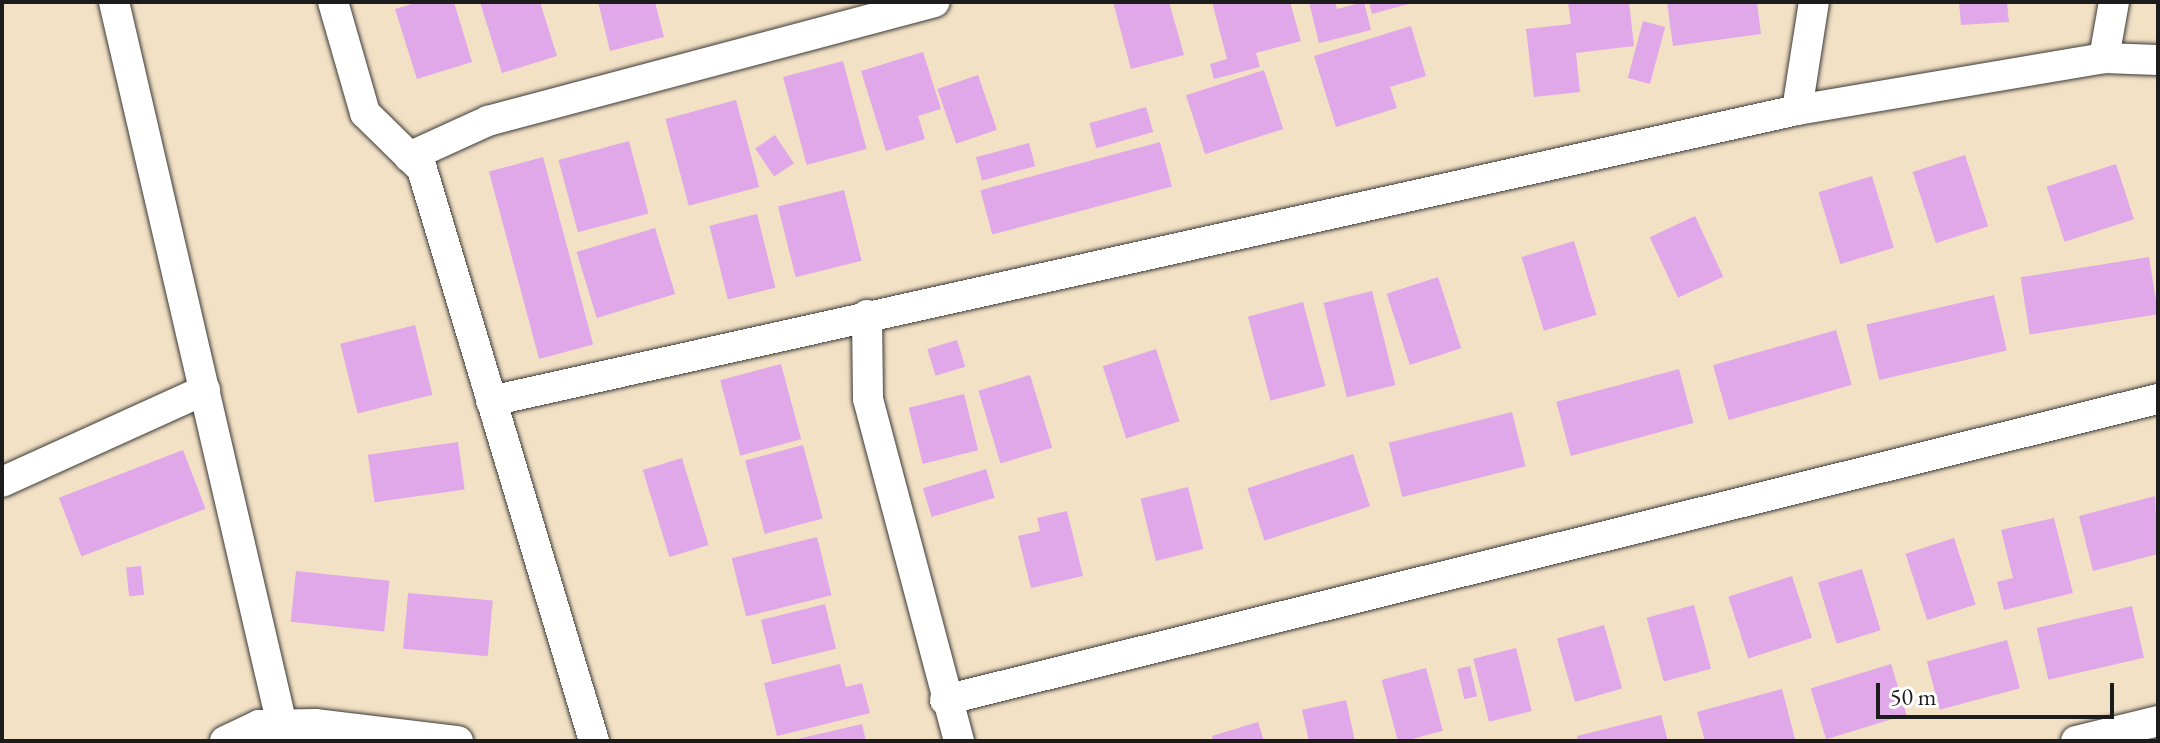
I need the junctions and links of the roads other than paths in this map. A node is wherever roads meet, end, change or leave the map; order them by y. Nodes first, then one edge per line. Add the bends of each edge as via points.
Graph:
1 (114, 2) edge
2 (333, 2) edge
3 (934, 2) edge
4 (1814, 2) edge
5 (2114, 2) edge
6 (2104, 58) junction
7 (2158, 60) edge
8 (1797, 110) junction
9 (409, 157) junction
10 (867, 315) junction
11 (205, 390) junction
12 (2158, 399) edge
13 (491, 401) junction
14 (2, 482) edge
15 (945, 700) junction
16 (2158, 721) edge
17 (282, 725) junction
18 (225, 741) edge
19 (458, 741) edge
20 (594, 741) edge
21 (959, 741) edge
22 (2076, 741) edge

1 - 11 street
2 - 9 street via 365,113
3 - 9 street via 488,121
4 - 8 street
5 - 6 street
6 - 7 street
6 - 8 street
8 - 10 street
9 - 13 street via 422,169
10 - 13 street
10 - 15 street via 868,399
11 - 14 street
11 - 17 street
12 - 15 street
13 - 20 street
15 - 21 street
16 - 22 street
17 - 18 street via 259,725
17 - 19 street

